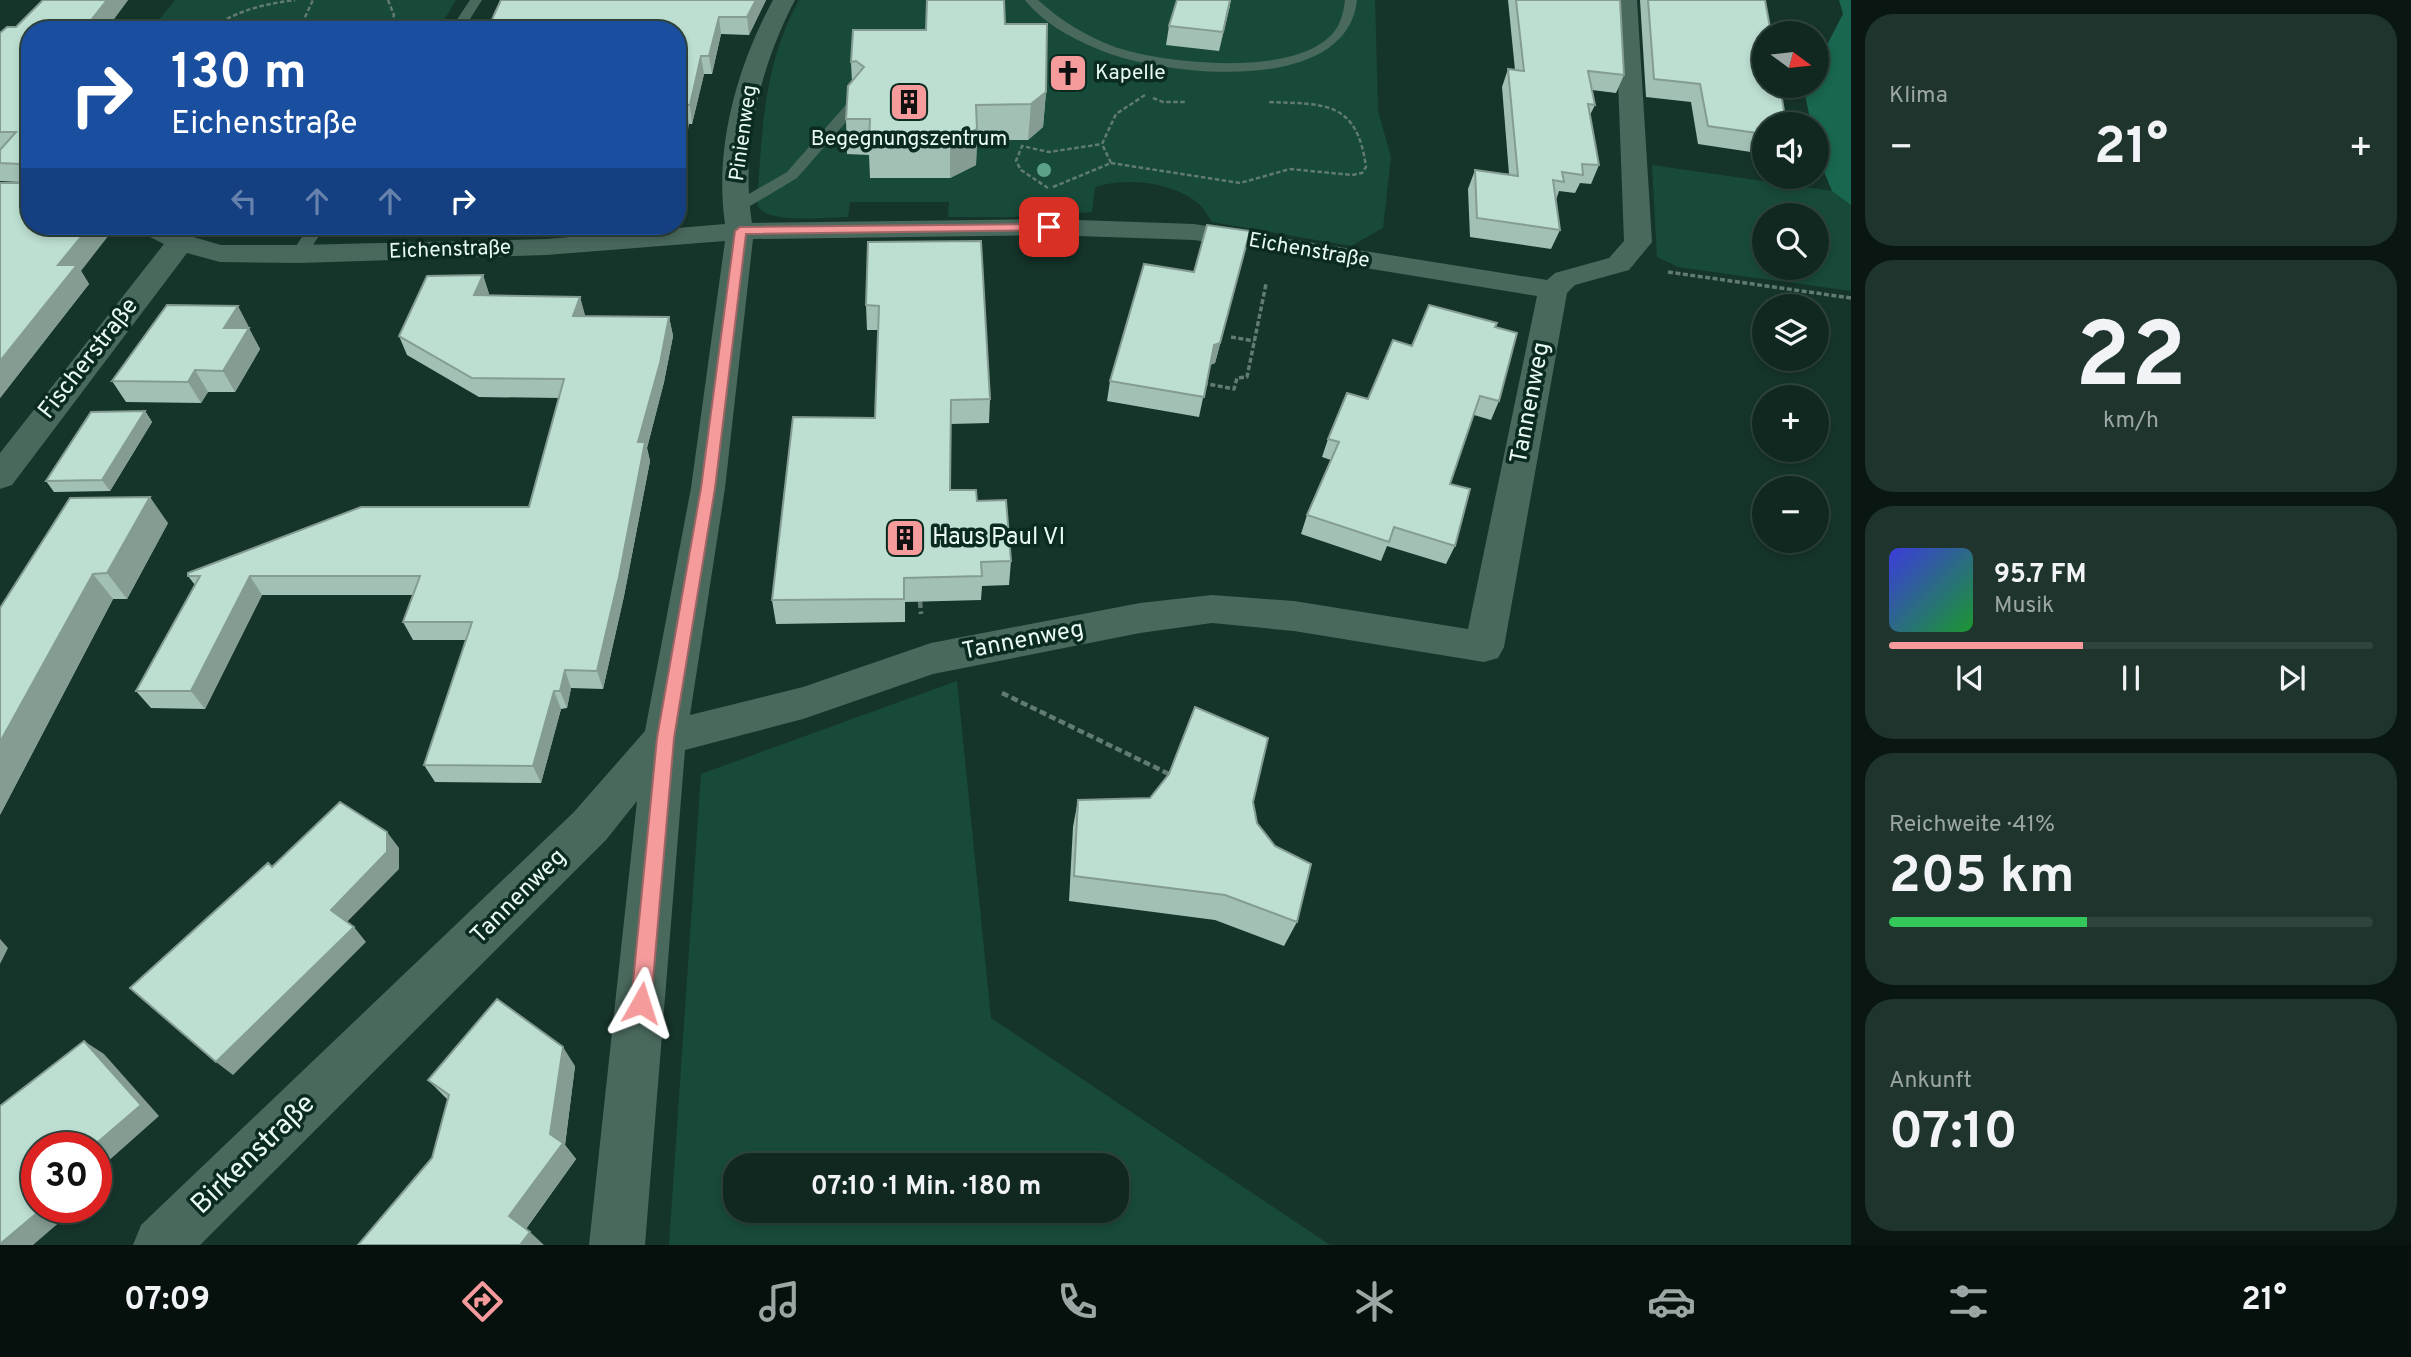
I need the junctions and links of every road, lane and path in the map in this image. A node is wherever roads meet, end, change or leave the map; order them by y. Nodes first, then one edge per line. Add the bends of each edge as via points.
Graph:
1 (295, 0) edge
2 (313, 0) edge
3 (388, 0) edge
4 (476, 0) edge
5 (784, 0) edge
6 (1031, 0) edge
7 (1351, 0) edge
8 (1626, 0) edge
9 (220, 21) edge
10 (303, 21) edge
11 (392, 21) edge
12 (462, 21) edge
13 (1223, 68) junction
14 (1216, 96) junction
15 (856, 102) edge
16 (1020, 140) edge
17 (1102, 144) junction
18 (1022, 146) junction
19 (1111, 163) junction
20 (737, 220) junction
21 (686, 227) edge
22 (167, 235) edge
23 (311, 235) edge
24 (631, 235) edge
25 (180, 242) junction
26 (1275, 245) junction
27 (299, 254) junction
28 (1619, 264) junction
29 (1553, 290) junction
30 (1851, 298) edge
31 (1231, 337) edge
32 (1254, 341) junction
33 (1196, 382) edge
34 (12, 444) edge
35 (0, 477) edge
36 (931, 659) junction
37 (666, 738) junction
38 (1171, 775) edge
39 (346, 1066) joint
40 (161, 1245) edge
41 (617, 1245) edge

1 - 9 path via 249,8
2 - 10 path
3 - 11 path
4 - 12 lane
5 - 20 street, Pinienweg via 746,89
6 - 13 lane via 1080,36 1107,48 1190,67
7 - 13 lane via 1341,31 1324,46 1297,59
8 - 28 street via 1638,242
13 - 14 path via 1224,81
14 - 17 path via 1180,103 1144,95 1116,114
14 - 19 path via 1298,103 1339,113 1354,124 1366,167 1352,175 1290,169 1240,183
15 - 20 lane via 792,175
16 - 18 path
17 - 18 path via 1049,152
17 - 19 path
18 - 19 path via 1016,161 1021,170 1049,189
20 - 21 street, Eichenstraße
20 - 26 street, Eichenstraße via 1194,232
20 - 37 street, Pinienweg via 708,488
22 - 25 street, Eichenstraße
23 - 27 lane
24 - 27 street, Eichenstraße via 546,247
25 - 27 street, Eichenstraße via 220,253
25 - 34 street, Fischerstraße
26 - 29 street, Eichenstraße
26 - 32 path
28 - 29 street via 1565,279
28 - 30 path
29 - 36 street, Tannenweg via 1484,647 1294,616 1212,609 1140,618
31 - 32 path
32 - 33 path via 1247,377 1237,378 1234,388
34 - 35 street, Fischerstraße
36 - 37 street, Tannenweg via 803,703
36 - 38 path
37 - 39 street, Tannenweg via 590,827
37 - 41 street, Pinienweg
39 - 40 street, Birkenstraße

